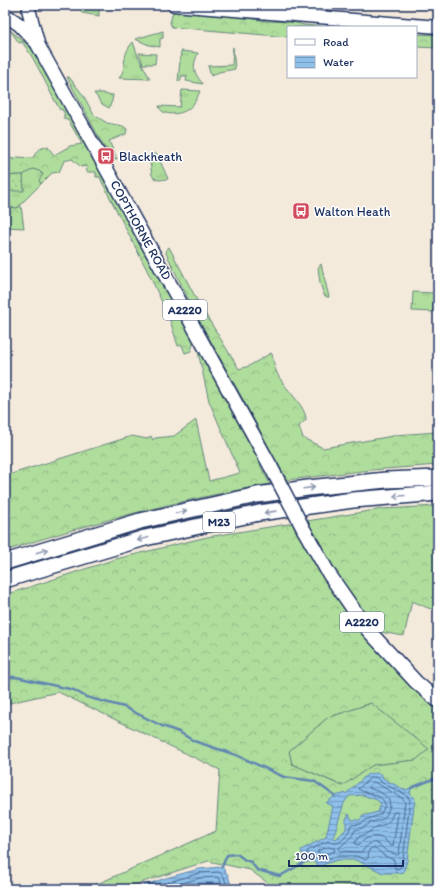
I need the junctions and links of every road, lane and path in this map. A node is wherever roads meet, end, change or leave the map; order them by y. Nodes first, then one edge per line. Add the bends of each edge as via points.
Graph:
1 (174, 5) edge
2 (30, 8) edge
3 (8, 18) edge
4 (438, 27) edge
5 (38, 45) junction
6 (438, 478) edge
7 (438, 493) edge
8 (5, 562) edge
9 (5, 580) edge
10 (438, 702) edge

1 - 4 main road
2 - 3 main road via 23,16
2 - 5 main road, COPTHORNE ROAD / A2220
3 - 5 main road via 20,25
5 - 10 main road, COPTHORNE ROAD / A2220, bridge via 329,574 367,629
8 -> 6 highway, M23 via 140,522 257,496 386,480
7 -> 9 highway, M23 via 353,500 259,513 145,538

